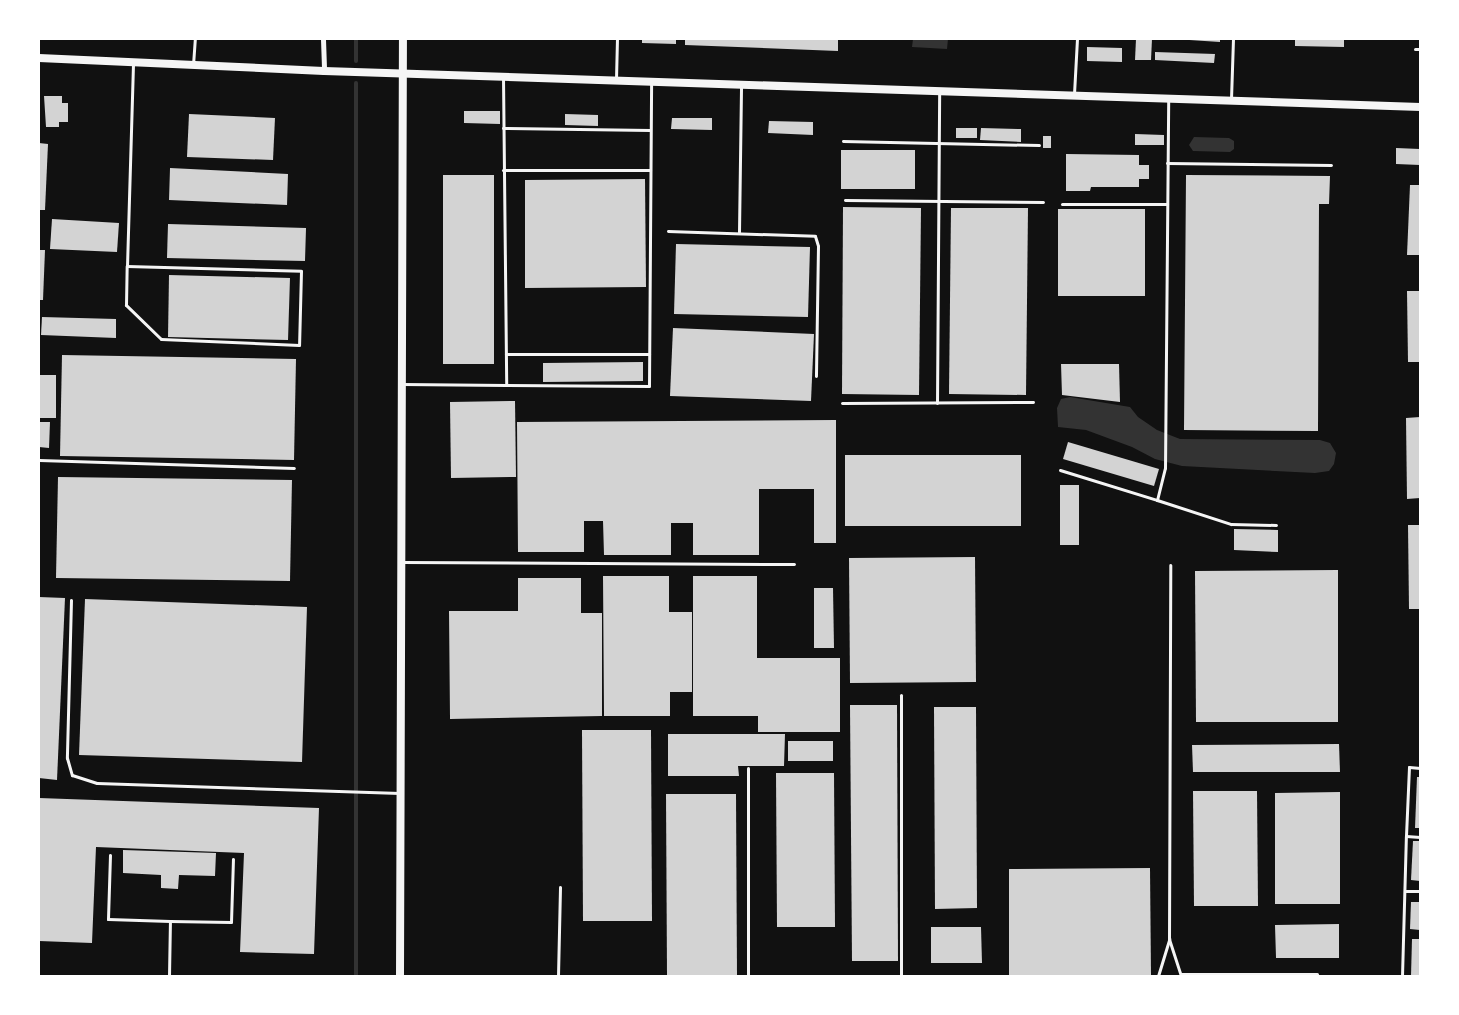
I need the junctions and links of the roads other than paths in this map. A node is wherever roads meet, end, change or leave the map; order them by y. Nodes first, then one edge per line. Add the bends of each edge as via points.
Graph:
1 (195, 39) edge
2 (324, 39) edge
3 (403, 39) edge
4 (617, 39) edge
5 (1077, 39) edge
6 (1233, 39) edge
7 (1415, 49) dead end
8 (1420, 49) edge
9 (39, 58) edge
10 (133, 62) junction
11 (193, 65) junction
12 (324, 71) junction
13 (403, 73) junction
14 (503, 76) junction
15 (616, 79) junction
16 (651, 80) junction
17 (741, 83) junction
18 (939, 90) junction
19 (1074, 94) junction
20 (1168, 98) junction
21 (1231, 100) junction
22 (1420, 107) edge
23 (503, 128) junction
24 (650, 130) junction
25 (843, 141) dead end
26 (939, 141) junction
27 (1039, 145) dead end
28 (1167, 163) junction
29 (1331, 165) dead end
30 (503, 170) junction
31 (650, 170) junction
32 (845, 200) dead end
33 (938, 201) junction
34 (1043, 202) dead end
35 (1062, 204) dead end
36 (1167, 204) junction
37 (668, 231) dead end
38 (739, 232) junction
39 (127, 266) junction
40 (506, 354) junction
41 (650, 354) junction
42 (816, 376) dead end
43 (402, 384) junction
44 (506, 385) junction
45 (1033, 402) dead end
46 (842, 403) dead end
47 (937, 403) junction
48 (39, 460) edge
49 (294, 468) dead end
50 (1060, 470) dead end
51 (1157, 500) junction
52 (1276, 525) dead end
53 (401, 562) junction
54 (794, 564) dead end
55 (1170, 565) dead end
56 (72, 600) dead end
57 (902, 694) dead end
58 (748, 768) dead end
59 (1420, 768) edge
60 (400, 793) junction
61 (1406, 836) junction
62 (1420, 837) edge
63 (110, 855) dead end
64 (233, 859) dead end
65 (560, 886) dead end
66 (1404, 891) junction
67 (1420, 891) edge
68 (170, 920) junction
69 (1170, 939) junction
70 (1317, 974) dead end
71 (1181, 975) edge
72 (169, 976) edge
73 (400, 976) edge
74 (558, 976) edge
75 (748, 976) edge
76 (901, 976) edge
77 (1158, 976) edge
78 (1402, 976) edge

1 - 11 lane
2 - 12 street
3 - 13 street
4 - 15 lane
5 - 19 lane
6 - 21 lane
7 - 8 lane
9 - 10 street
10 - 11 street
10 - 39 lane
11 - 12 street
12 - 13 street
13 - 14 street
13 - 43 street
14 - 15 street
14 - 23 lane
15 - 16 street
16 - 17 street
16 - 24 lane
17 - 18 street
17 - 38 lane
18 - 19 street
18 - 26 lane
19 - 20 street
20 - 21 street
20 - 28 lane
21 - 22 street
23 - 24 lane
23 - 30 lane
24 - 31 lane
25 - 26 lane
26 - 27 lane
26 - 33 lane
28 - 29 lane
28 - 36 lane
30 - 31 lane
30 - 40 lane
31 - 41 lane
32 - 33 lane
33 - 34 lane
33 - 47 lane
35 - 36 lane
36 - 51 lane via 1165,468
37 - 38 lane
38 - 42 lane via 815,236 818,246
39 - 39 lane via 126,305 160,339 299,345 300,271
40 - 41 lane
40 - 44 lane
41 - 44 lane via 649,386
43 - 44 lane
43 - 53 street
45 - 47 lane
46 - 47 lane
48 - 49 lane
50 - 51 lane
51 - 52 lane via 1231,524
53 - 54 lane
53 - 60 street
55 - 69 lane
56 - 60 lane via 66,758 72,775 97,783
57 - 76 lane
58 - 75 lane
59 - 61 lane via 1409,767
60 - 73 street
61 - 62 lane
61 - 66 lane
63 - 68 lane via 108,919
64 - 68 lane via 232,922
65 - 74 lane
66 - 67 lane
66 - 78 lane
68 - 72 lane
69 - 71 lane
69 - 77 lane
70 - 71 lane

